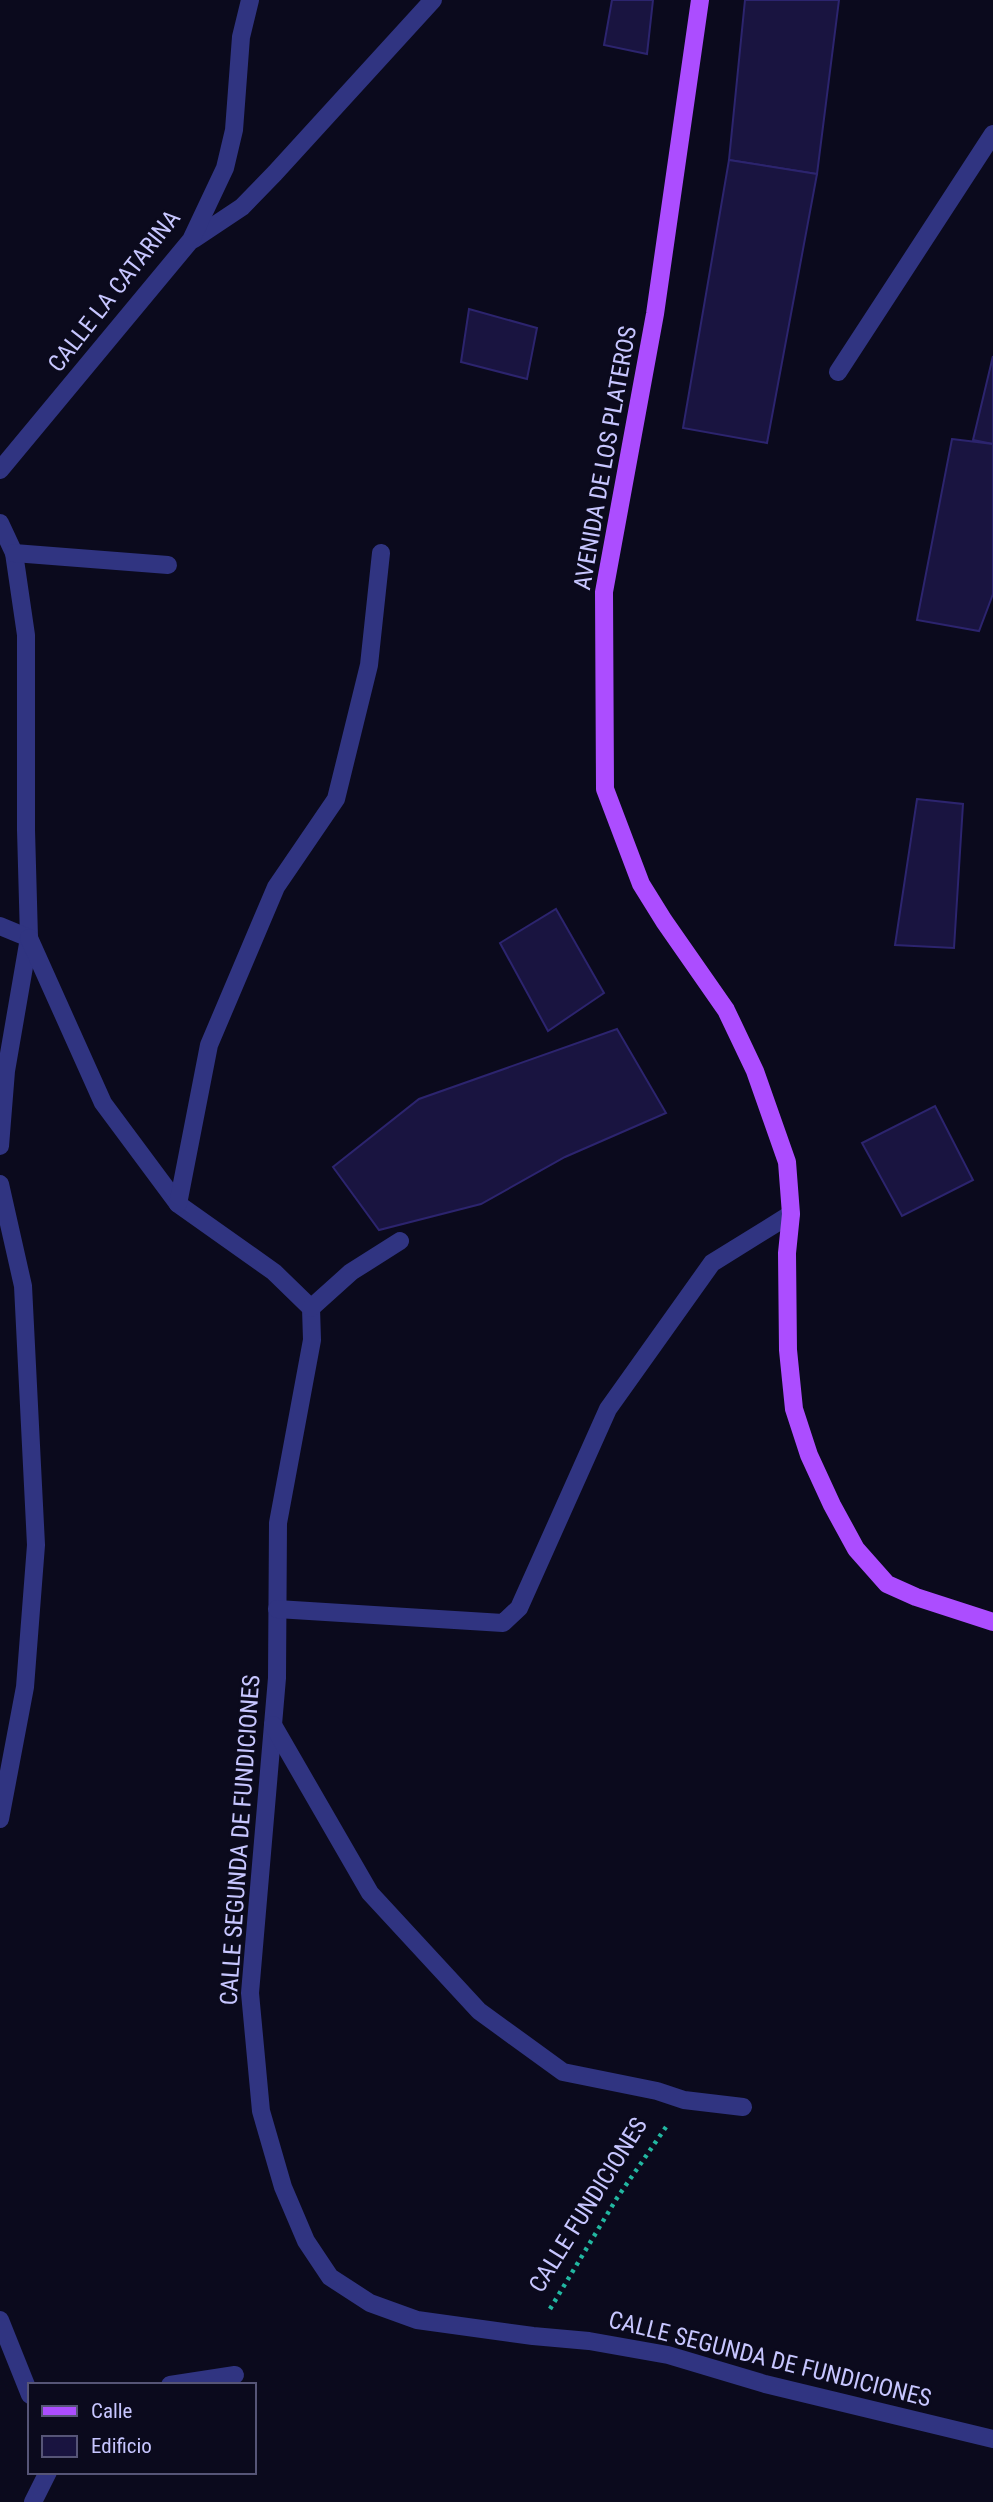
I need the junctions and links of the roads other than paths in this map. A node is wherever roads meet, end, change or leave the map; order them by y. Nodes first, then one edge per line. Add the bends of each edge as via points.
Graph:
1 (250, 0) edge
2 (433, 0) edge
3 (700, 0) edge
4 (993, 134) edge
5 (191, 240) junction
6 (838, 372) dead end
7 (0, 470) edge
8 (0, 523) edge
9 (14, 553) junction
10 (381, 553) dead end
11 (168, 565) dead end
12 (0, 926) edge
13 (29, 938) junction
14 (0, 1146) edge
15 (0, 1184) edge
16 (178, 1204) junction
17 (791, 1214) junction
18 (400, 1241) dead end
19 (311, 1308) junction
20 (277, 1609) junction
21 (993, 1622) edge
22 (273, 1725) junction
23 (0, 1819) edge
24 (743, 2107) dead end
25 (0, 2320) edge
26 (235, 2375) dead end
27 (183, 2383) edge
28 (28, 2390) edge
29 (993, 2439) edge
30 (47, 2474) edge
31 (33, 2502) edge

1 - 5 street, CALLE LA CATARINA via 225,168
2 - 5 street via 242,207
3 - 17 main road, AVENIDA DE LOS PLATEROS via 655,314 604,592 605,789 641,884 726,1010 755,1071 786,1162
4 - 6 street
5 - 7 street, CALLE LA CATARINA
8 - 9 street
9 - 11 street
9 - 13 street via 26,635
10 - 16 street via 369,665 336,799 276,887 209,1045
12 - 13 street
13 - 14 street via 6,1071
13 - 16 street via 103,1103
15 - 23 street via 23,1286 36,1545 25,1688
16 - 19 street via 274,1272
17 - 20 street via 712,1263 608,1409 519,1608 503,1623
17 - 21 main road, AVENIDA DE LOS PLATEROS via 787,1324 794,1409 832,1505 856,1549 887,1584
18 - 19 street via 351,1272
19 - 20 street, CALLE SEGUNDA DE FUNDICIONES via 312,1340 278,1523
20 - 22 street, CALLE SEGUNDA DE FUNDICIONES
22 - 24 street, CALLE FUNDICIONES via 370,1893 479,2011 563,2072 684,2100
22 - 29 street, CALLE SEGUNDA DE FUNDICIONES via 250,1993 261,2111 283,2187 306,2241 330,2277 370,2304 417,2320 668,2355 765,2384
25 - 28 street
26 - 27 street
30 - 31 street

